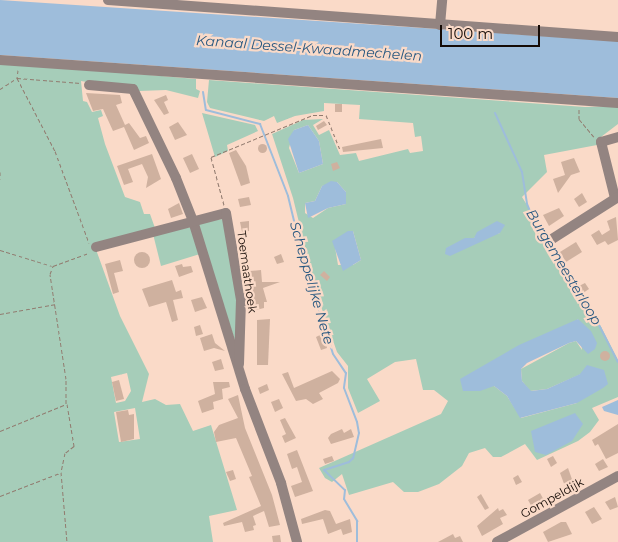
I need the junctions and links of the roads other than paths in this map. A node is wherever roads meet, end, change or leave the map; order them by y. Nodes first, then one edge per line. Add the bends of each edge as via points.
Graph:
1 (108, 0) edge
2 (442, 0) edge
3 (440, 25) junction
4 (618, 37) edge
5 (0, 60) edge
6 (89, 85) road end
7 (618, 103) edge
8 (618, 137) edge
9 (617, 197) edge
10 (193, 221) junction
11 (552, 239) dead end
12 (96, 247) dead end
13 (238, 368) junction
14 (618, 476) edge
15 (297, 542) edge
16 (497, 542) edge

1 - 3 street
2 - 3 street
3 - 4 street
5 - 7 street
6 - 10 street, Toemaathoek via 133,89
8 - 9 street via 601,142
9 - 11 street
10 - 12 street
10 - 13 street, Toemaathoek
10 - 13 street, Toemaathoek via 226,213 241,300
13 - 15 street, Toemaathoek via 281,483
14 - 16 street, Gompeldijk

